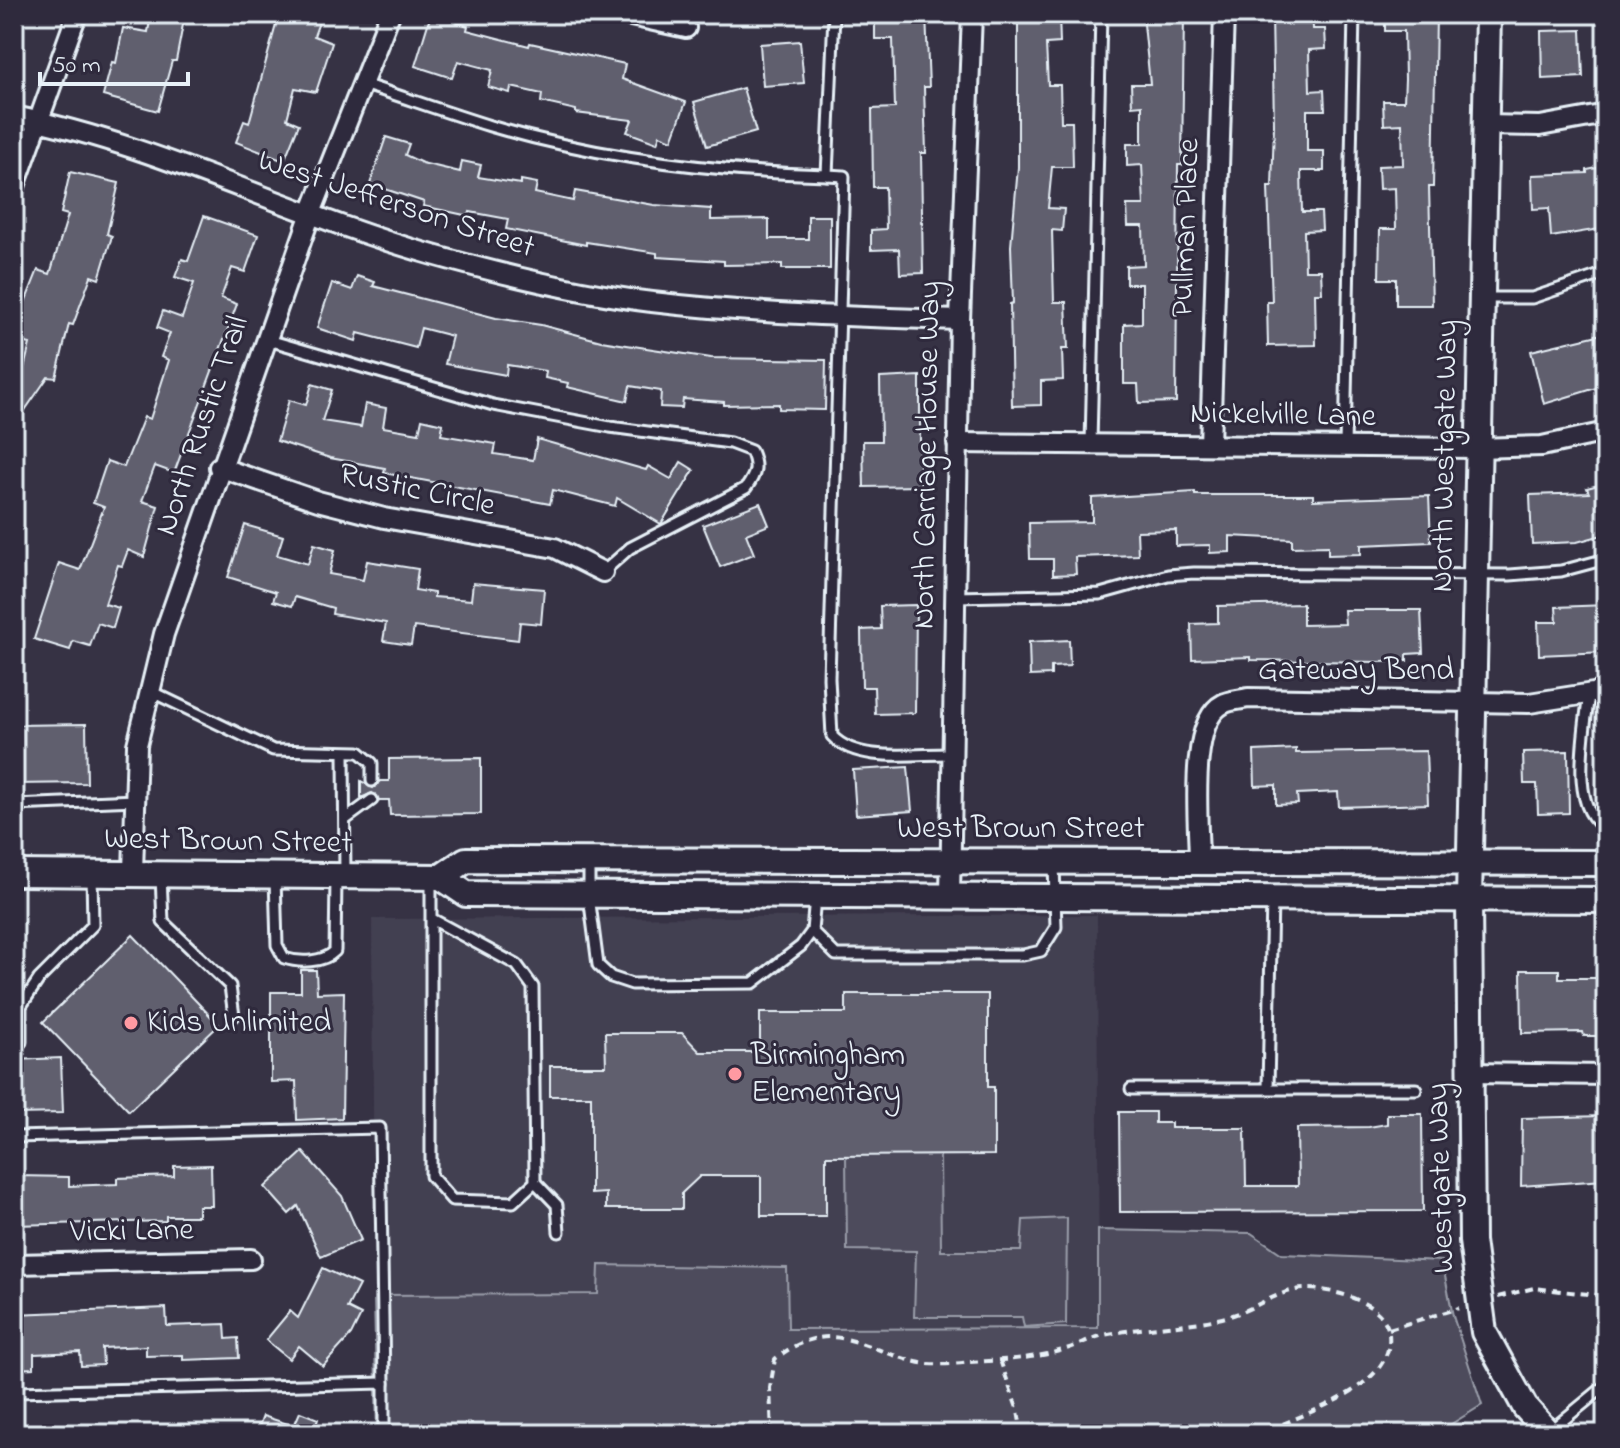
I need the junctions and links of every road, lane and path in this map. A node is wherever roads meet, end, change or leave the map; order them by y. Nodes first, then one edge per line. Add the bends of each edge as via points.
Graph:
1 (77, 14) edge
2 (390, 14) edge
3 (622, 14) edge
4 (834, 14) edge
5 (972, 14) edge
6 (1101, 14) edge
7 (1224, 14) edge
8 (1354, 14) edge
9 (1488, 14) edge
10 (686, 28) dead end
11 (363, 84) junction
12 (1606, 114) edge
13 (14, 116) edge
14 (40, 121) junction
15 (1485, 125) junction
16 (827, 175) junction
17 (14, 189) edge
18 (311, 213) junction
19 (1606, 273) edge
20 (1480, 298) junction
21 (841, 316) junction
22 (960, 320) junction
23 (265, 339) junction
24 (1606, 432) edge
25 (957, 443) junction
26 (1091, 444) junction
27 (1210, 445) junction
28 (1345, 447) junction
29 (1477, 448) junction
30 (219, 467) junction
31 (1606, 559) edge
32 (603, 572) joint
33 (1476, 574) junction
34 (955, 597) junction
35 (150, 691) junction
36 (1598, 691) edge
37 (1473, 702) junction
38 (344, 753) junction
39 (952, 754) junction
40 (372, 781) dead end
41 (136, 800) junction
42 (372, 800) dead end
43 (14, 805) edge
44 (346, 819) junction
45 (1606, 827) edge
46 (589, 860) junction
47 (950, 861) junction
48 (1054, 861) junction
49 (1199, 861) junction
50 (1470, 863) junction
51 (1606, 863) edge
52 (92, 872) junction
53 (133, 872) junction
54 (160, 872) junction
55 (14, 873) edge
56 (275, 874) junction
57 (340, 875) junction
58 (436, 877) junction
59 (589, 896) junction
60 (815, 897) junction
61 (950, 897) junction
62 (1054, 897) junction
63 (1272, 898) junction
64 (1469, 899) junction
65 (1606, 900) edge
66 (432, 919) junction
67 (812, 931) junction
68 (234, 1016) dead end
69 (21, 1042) dead end
70 (1471, 1073) junction
71 (1606, 1075) edge
72 (1268, 1088) junction
73 (1131, 1089) dead end
74 (1416, 1089) dead end
75 (14, 1137) edge
76 (535, 1182) junction
77 (559, 1232) dead end
78 (251, 1259) dead end
79 (14, 1264) edge
80 (1000, 1360) junction
81 (384, 1383) junction
82 (1606, 1385) edge
83 (14, 1392) edge
84 (1548, 1433) edge
85 (384, 1434) edge
86 (772, 1434) edge
87 (1022, 1434) edge
88 (1260, 1434) edge

1 - 14 street
2 - 11 street, North Rustic Trail
3 - 10 street
4 - 16 lane
5 - 22 street, North Carriage House Way
6 - 26 lane
7 - 27 street, Pullman Place
8 - 28 lane
9 - 15 main road, North Westgate Way
11 - 16 lane via 492,127 629,157
11 - 18 street, North Rustic Trail
12 - 15 street via 1540,126
13 - 14 street, West Jefferson Street
14 - 17 street
14 - 18 street, West Jefferson Street via 101,137
15 - 20 main road, North Westgate Way
16 - 21 lane via 844,176
18 - 21 street, West Jefferson Street via 430,254 540,282 650,302
18 - 23 street, North Rustic Trail
19 - 20 lane via 1532,298
20 - 29 main road, North Westgate Way
21 - 22 street, West Jefferson Street
21 - 39 lane via 829,678 832,736 852,750 869,753
22 - 25 street, North Carriage House Way
23 - 30 street, North Rustic Trail
23 - 32 lane via 493,405 730,443 751,451 757,464 746,488 630,548
24 - 29 street, Nickelville Lane via 1542,446
25 - 26 street, Nickelville Lane
25 - 34 street, North Carriage House Way
26 - 27 street, Nickelville Lane
27 - 28 street, Nickelville Lane
28 - 29 street, Nickelville Lane
29 - 33 main road, North Westgate Way
30 - 32 street, Rustic Circle via 371,514 555,548
30 - 35 street, North Rustic Trail
31 - 33 lane via 1561,571
33 - 34 lane via 1194,573 1100,594
33 - 37 main road, North Westgate Way
34 - 39 street, North Carriage House Way
35 - 38 lane via 273,750
35 - 41 street, North Rustic Trail via 137,745
36 - 37 street, Gateway Bend via 1529,703
36 - 45 lane via 1582,771 1584,803
37 - 49 street, Gateway Bend via 1248,698 1221,704 1204,724 1199,756
37 - 50 main road, North Westgate Way
38 - 40 lane via 359,752 372,763
38 - 44 lane
39 - 47 street, North Carriage House Way
41 - 43 lane
41 - 53 street, North Rustic Trail
42 - 44 lane
44 - 57 lane
46 - 47 main road, West Brown Street
46 - 58 main road, West Brown Street via 466,860
46 - 59 lane
47 - 48 main road, West Brown Street
47 - 61 street, North Carriage House Way
48 - 49 main road, West Brown Street
48 - 62 lane
49 - 50 main road, West Brown Street
50 - 51 main road, West Brown Street
50 - 64 main road, North Westgate Way
52 - 53 main road, West Brown Street
52 - 55 main road, West Brown Street
52 - 69 lane via 93,925 39,979 21,1006
53 - 54 main road, West Brown Street
54 - 56 main road, West Brown Street
54 - 68 lane via 163,922 230,986
56 - 57 main road, West Brown Street
56 - 57 lane via 277,945 284,958 293,961 321,960 335,951
57 - 58 main road, West Brown Street
58 - 59 main road, West Brown Street via 466,894
58 - 66 lane
59 - 60 main road, West Brown Street
59 - 67 lane via 598,965 611,977 632,984 753,983
60 - 61 main road, West Brown Street
60 - 67 lane
61 - 62 main road, West Brown Street
62 - 63 main road, West Brown Street
62 - 67 lane via 1056,927 1041,951 1023,955 836,955
63 - 64 main road, West Brown Street
63 - 72 lane
64 - 65 main road, West Brown Street
64 - 70 main road, Westgate Way
66 - 76 lane via 517,965 533,987
66 - 76 lane via 431,1176 452,1200 513,1202
70 - 71 street
70 - 84 main road, Westgate Way via 1472,1241 1484,1332 1525,1407
72 - 73 lane
72 - 74 lane
75 - 81 lane via 380,1128
76 - 77 lane via 557,1205
78 - 79 street, Vicki Lane
80 - 86 path via 919,1362 825,1335 813,1337 775,1359
80 - 87 path
80 - 88 path via 1065,1350 1112,1334 1228,1317 1304,1289 1354,1296 1377,1314 1389,1329 1390,1350 1382,1368 1345,1395
81 - 83 lane
81 - 85 lane
82 - 84 lane

